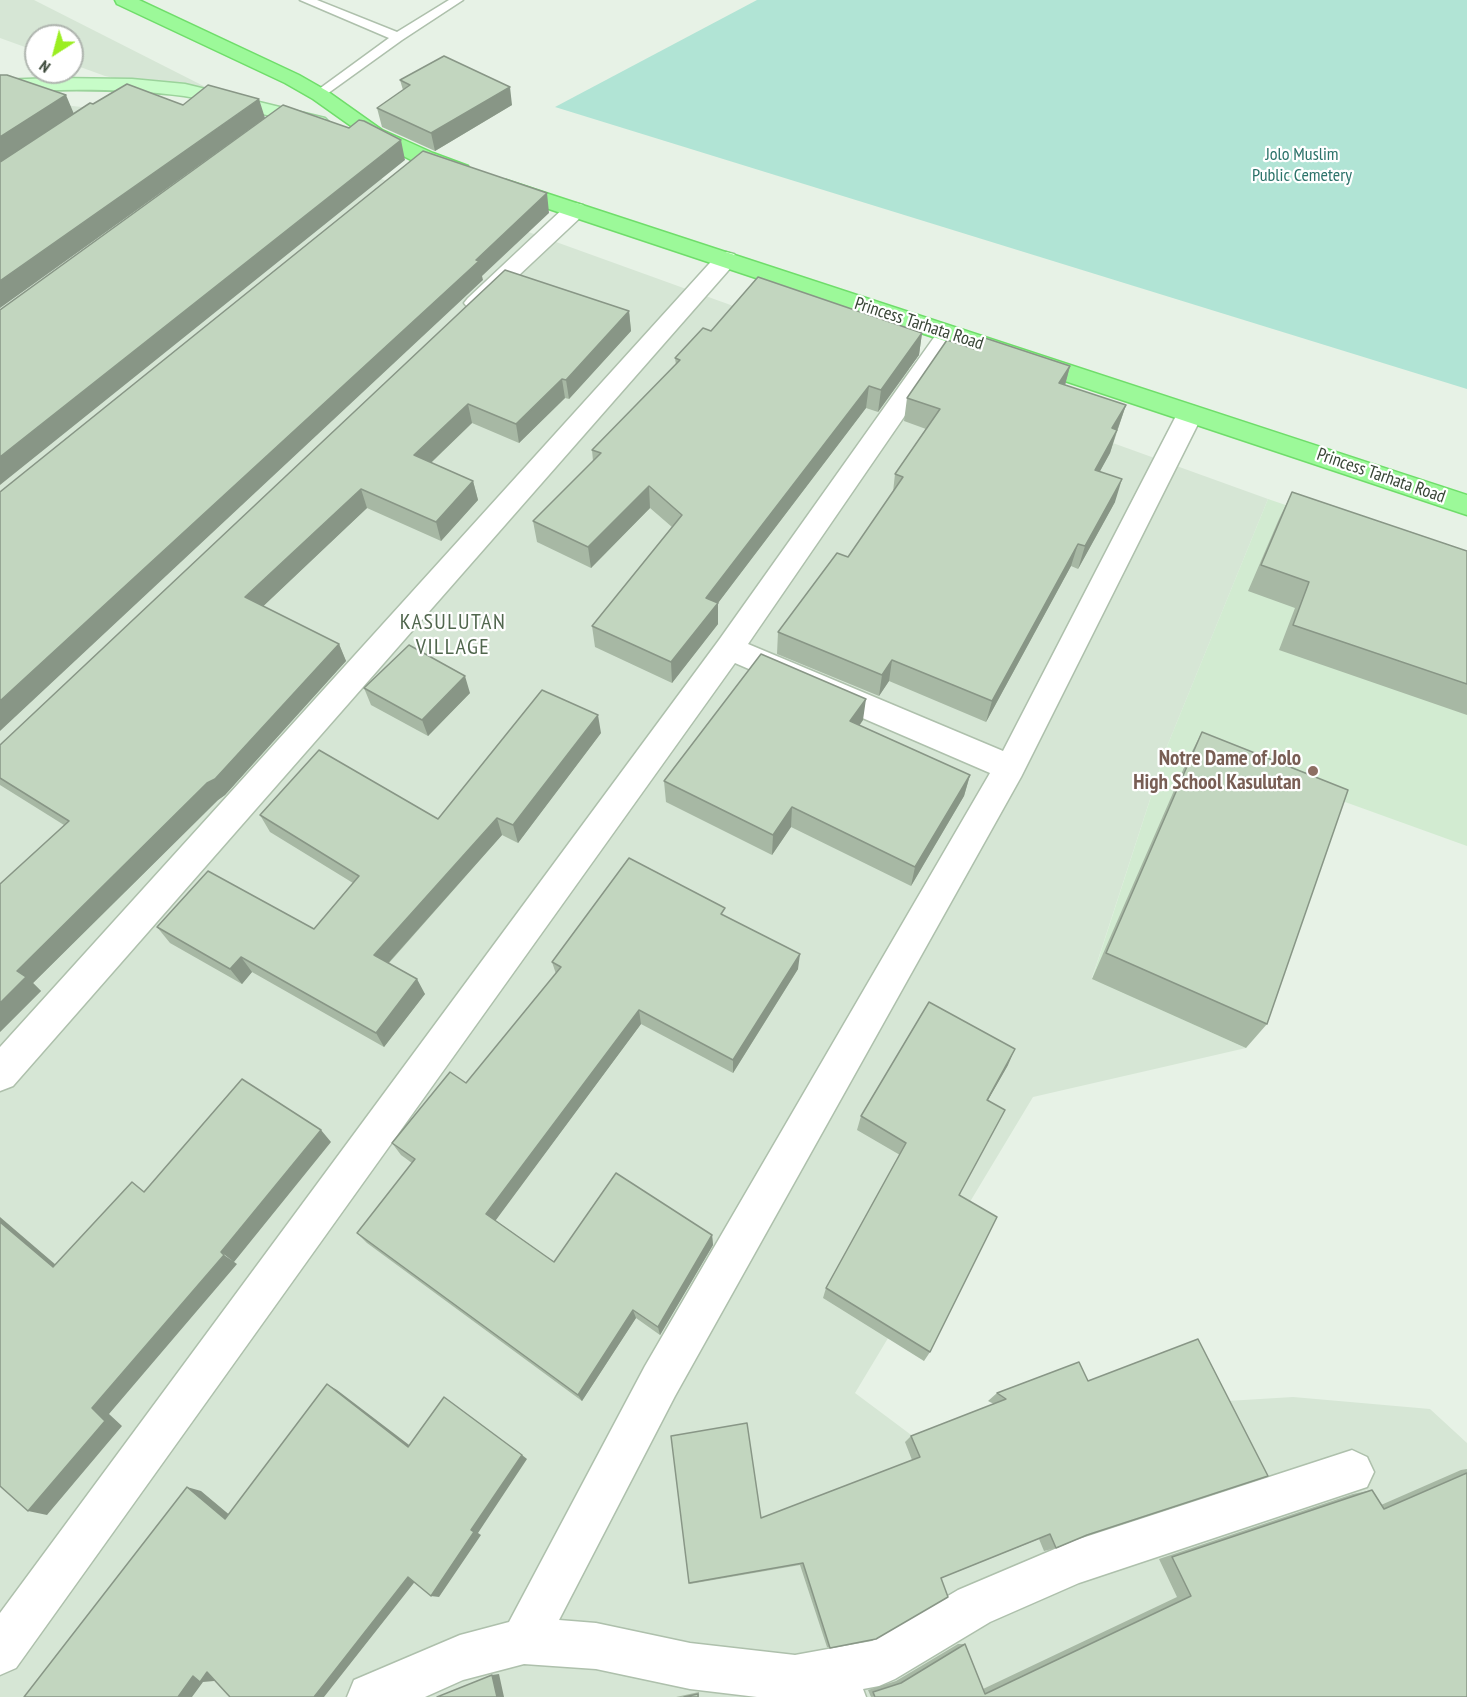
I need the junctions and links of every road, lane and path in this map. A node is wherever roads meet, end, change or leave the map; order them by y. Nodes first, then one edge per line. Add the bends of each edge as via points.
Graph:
1 (124, 0) edge
2 (306, 0) edge
3 (457, 0) edge
4 (398, 37) junction
5 (0, 86) edge
6 (135, 86) junction
7 (320, 95) junction
8 (106, 105) edge
9 (285, 115) junction
10 (266, 128) edge
11 (375, 134) junction
12 (575, 210) junction
13 (726, 259) junction
14 (462, 317) edge
15 (949, 333) junction
16 (1190, 414) junction
17 (1467, 505) edge
18 (729, 648) junction
19 (1010, 768) junction
20 (0, 1074) edge
21 (1352, 1472) dead end
22 (524, 1641) junction
23 (0, 1652) edge
24 (838, 1684) edge
25 (371, 1697) edge

1 - 7 main road, Princess Tarhata Road
2 - 4 lane
3 - 4 lane
4 - 7 lane
5 - 6 street
6 - 8 street
6 - 9 street via 211,95
7 - 11 main road, Princess Tarhata Road
9 - 10 street
9 - 11 street
11 - 12 main road, Princess Tarhata Road via 416,166 484,180
12 - 13 main road, Princess Tarhata Road
12 - 14 street
13 - 15 main road, Princess Tarhata Road
13 - 20 street
15 - 16 main road, Princess Tarhata Road
15 - 18 street
16 - 17 main road, Princess Tarhata Road
16 - 19 street
18 - 19 street
18 - 23 street
19 - 22 street via 660,1381
21 - 24 street via 1076,1562 974,1606
22 - 24 street via 596,1646 690,1666
22 - 25 street via 460,1658

